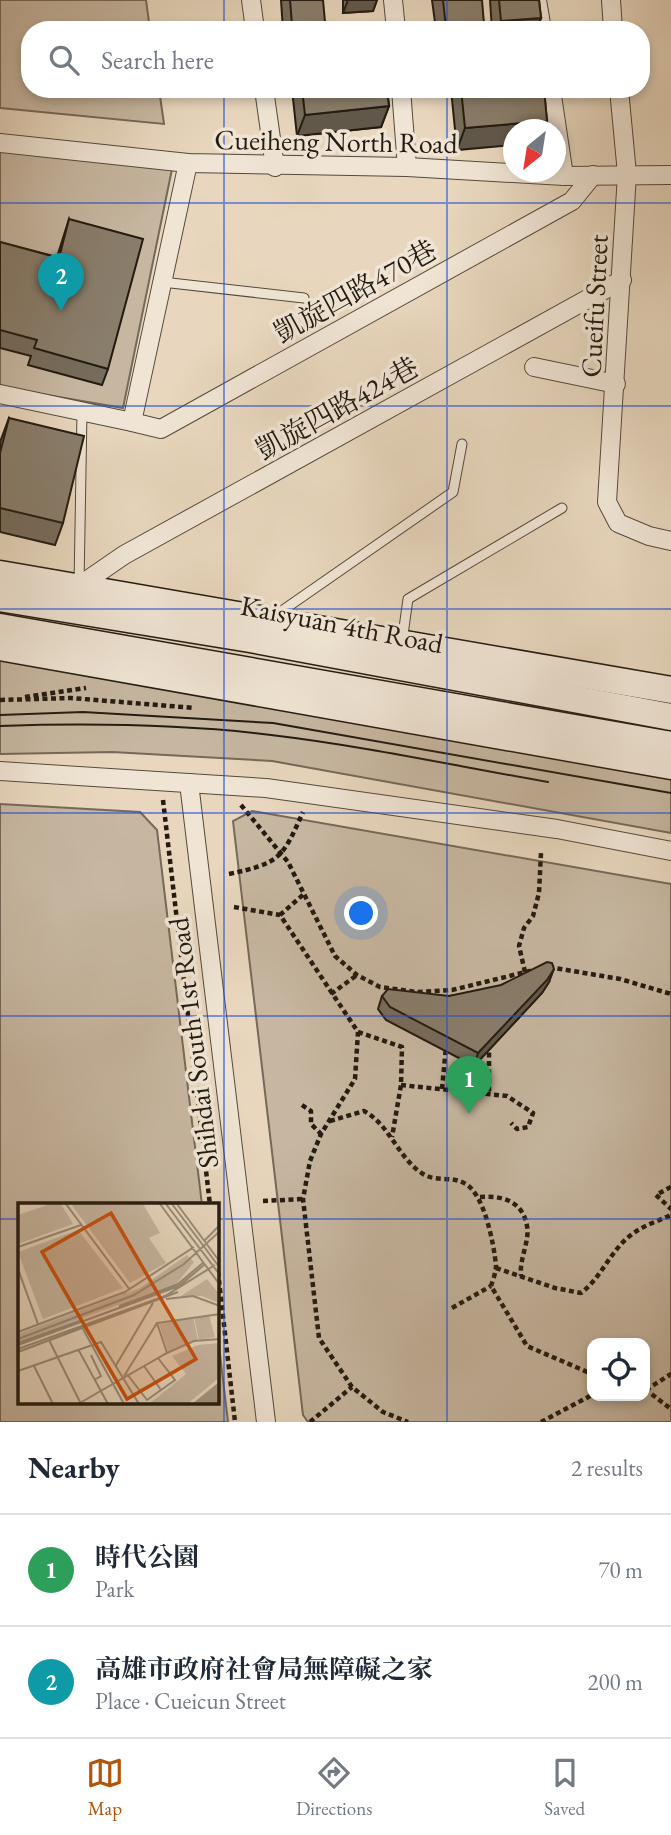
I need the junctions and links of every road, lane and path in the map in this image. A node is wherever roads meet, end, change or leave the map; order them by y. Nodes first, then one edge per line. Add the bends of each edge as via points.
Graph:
1 (251, 0) edge
2 (393, 0) edge
3 (537, 0) edge
4 (611, 0) edge
5 (254, 21) edge
6 (395, 21) edge
7 (540, 21) edge
8 (612, 21) edge
9 (265, 98) edge
10 (402, 98) edge
11 (552, 98) edge
12 (620, 98) edge
13 (555, 119) edge
14 (0, 144) edge
15 (188, 163) junction
16 (275, 167) junction
17 (407, 167) junction
18 (503, 173) edge
19 (627, 174) junction
20 (671, 174) edge
21 (593, 175) junction
22 (566, 176) edge
23 (622, 280) junction
24 (162, 282) junction
25 (304, 298) dead end
26 (534, 367) dead end
27 (616, 384) junction
28 (0, 394) edge
29 (82, 412) junction
30 (132, 422) junction
31 (462, 444) dead end
32 (562, 508) dead end
33 (671, 541) edge
34 (0, 574) edge
35 (0, 598) edge
36 (77, 623) junction
37 (0, 627) edge
38 (258, 630) junction
39 (401, 643) junction
40 (0, 648) edge
41 (671, 690) edge
42 (671, 717) edge
43 (671, 745) edge
44 (671, 766) edge
45 (0, 771) edge
46 (189, 782) junction
47 (163, 799) dead end
48 (238, 801) dead end
49 (303, 812) dead end
50 (671, 851) edge
51 (541, 853) dead end
52 (282, 855) junction
53 (229, 874) dead end
54 (305, 893) junction
55 (234, 907) dead end
56 (279, 915) junction
57 (525, 972) junction
58 (357, 975) junction
59 (488, 980) junction
60 (452, 990) junction
61 (488, 993) edge
62 (331, 994) junction
63 (671, 994) edge
64 (451, 1003) edge
65 (488, 1031) edge
66 (358, 1032) junction
67 (447, 1040) edge
68 (401, 1085) junction
69 (442, 1089) junction
70 (489, 1094) junction
71 (302, 1105) dead end
72 (330, 1122) junction
73 (511, 1123) dead end
74 (321, 1134) junction
75 (392, 1138) junction
76 (671, 1187) edge
77 (480, 1197) junction
78 (303, 1199) junction
79 (263, 1200) dead end
80 (210, 1203) edge
81 (671, 1209) edge
82 (671, 1214) edge
83 (496, 1268) junction
84 (521, 1276) junction
85 (219, 1282) edge
86 (491, 1286) junction
87 (452, 1308) dead end
88 (587, 1372) edge
89 (671, 1374) edge
90 (650, 1386) edge
91 (352, 1387) junction
92 (650, 1393) edge
93 (587, 1398) edge
94 (671, 1409) edge
95 (235, 1422) edge
96 (266, 1422) edge
97 (310, 1422) edge
98 (408, 1422) edge
99 (541, 1422) edge

1 - 5 street
2 - 6 street
3 - 7 street
4 - 8 street
9 - 16 street
10 - 17 street
11 - 13 street
12 - 19 street, Cueifu Street
14 - 15 street, Cueiheng North Road
15 - 16 street, Cueiheng North Road
15 - 24 street
16 - 17 street, Cueiheng North Road
17 - 18 street, Cueiheng North Road
19 - 20 street, Cueiheng North Road
19 - 21 street, Cueiheng North Road
19 - 23 street, Cueifu Street
21 - 22 street, Cueiheng North Road
21 - 30 street, 凱旋四路470巷 via 572,201 161,429
23 - 27 street, Cueifu Street
23 - 36 street, 凱旋四路424巷 via 124,555
24 - 25 lane
24 - 30 street
26 - 27 street
27 - 33 street, Cueifu Street via 607,502 618,523
28 - 29 street, 凱旋四路470巷
29 - 30 street, 凱旋四路470巷
29 - 36 lane
31 - 38 lane via 453,492
32 - 39 lane via 408,599
34 - 36 street, Kaisyuan 4th Road
35 - 36 street, Kaisyuan 4th Road
36 - 37 street, Kaisyuan 4th Road
36 - 38 street, Kaisyuan 4th Road
36 - 40 street, Kaisyuan 4th Road
36 - 43 street, Kaisyuan 4th Road
36 - 44 street, Kaisyuan 4th Road
38 - 39 street, Kaisyuan 4th Road
38 - 42 street, Kaisyuan 4th Road
39 - 41 street, Kaisyuan 4th Road
45 - 46 street
46 - 50 street via 266,788 557,829
46 - 96 street, Shihdai South 1st Road
47 - 80 path
48 - 52 path
49 - 52 path
51 - 57 path via 539,893 519,946
52 - 53 path via 266,866
52 - 54 path
54 - 56 path
54 - 58 path via 335,956
55 - 56 path
56 - 62 path
57 - 59 path
57 - 63 path via 565,969
58 - 60 path via 380,987
58 - 62 path
59 - 60 path
59 - 61 path
60 - 64 path
62 - 66 path
65 - 70 path
66 - 68 path via 402,1047
66 - 72 path via 355,1079
67 - 69 path
68 - 69 path
68 - 75 path
69 - 70 path
70 - 73 path via 507,1096 533,1113 528,1127 517,1129
71 - 74 path
72 - 74 path
72 - 75 path via 364,1111
74 - 78 path
75 - 77 path via 423,1174 468,1184
76 - 81 path via 656,1195
77 - 83 path
77 - 84 path via 501,1195 519,1208 528,1227 519,1262
78 - 79 path
78 - 91 path via 319,1338
82 - 84 path via 631,1235 581,1293
83 - 84 path
83 - 86 path
85 - 95 path
86 - 87 path
86 - 88 path via 527,1346
89 - 90 path
91 - 97 path
91 - 98 path via 383,1412
92 - 94 path
93 - 99 path

